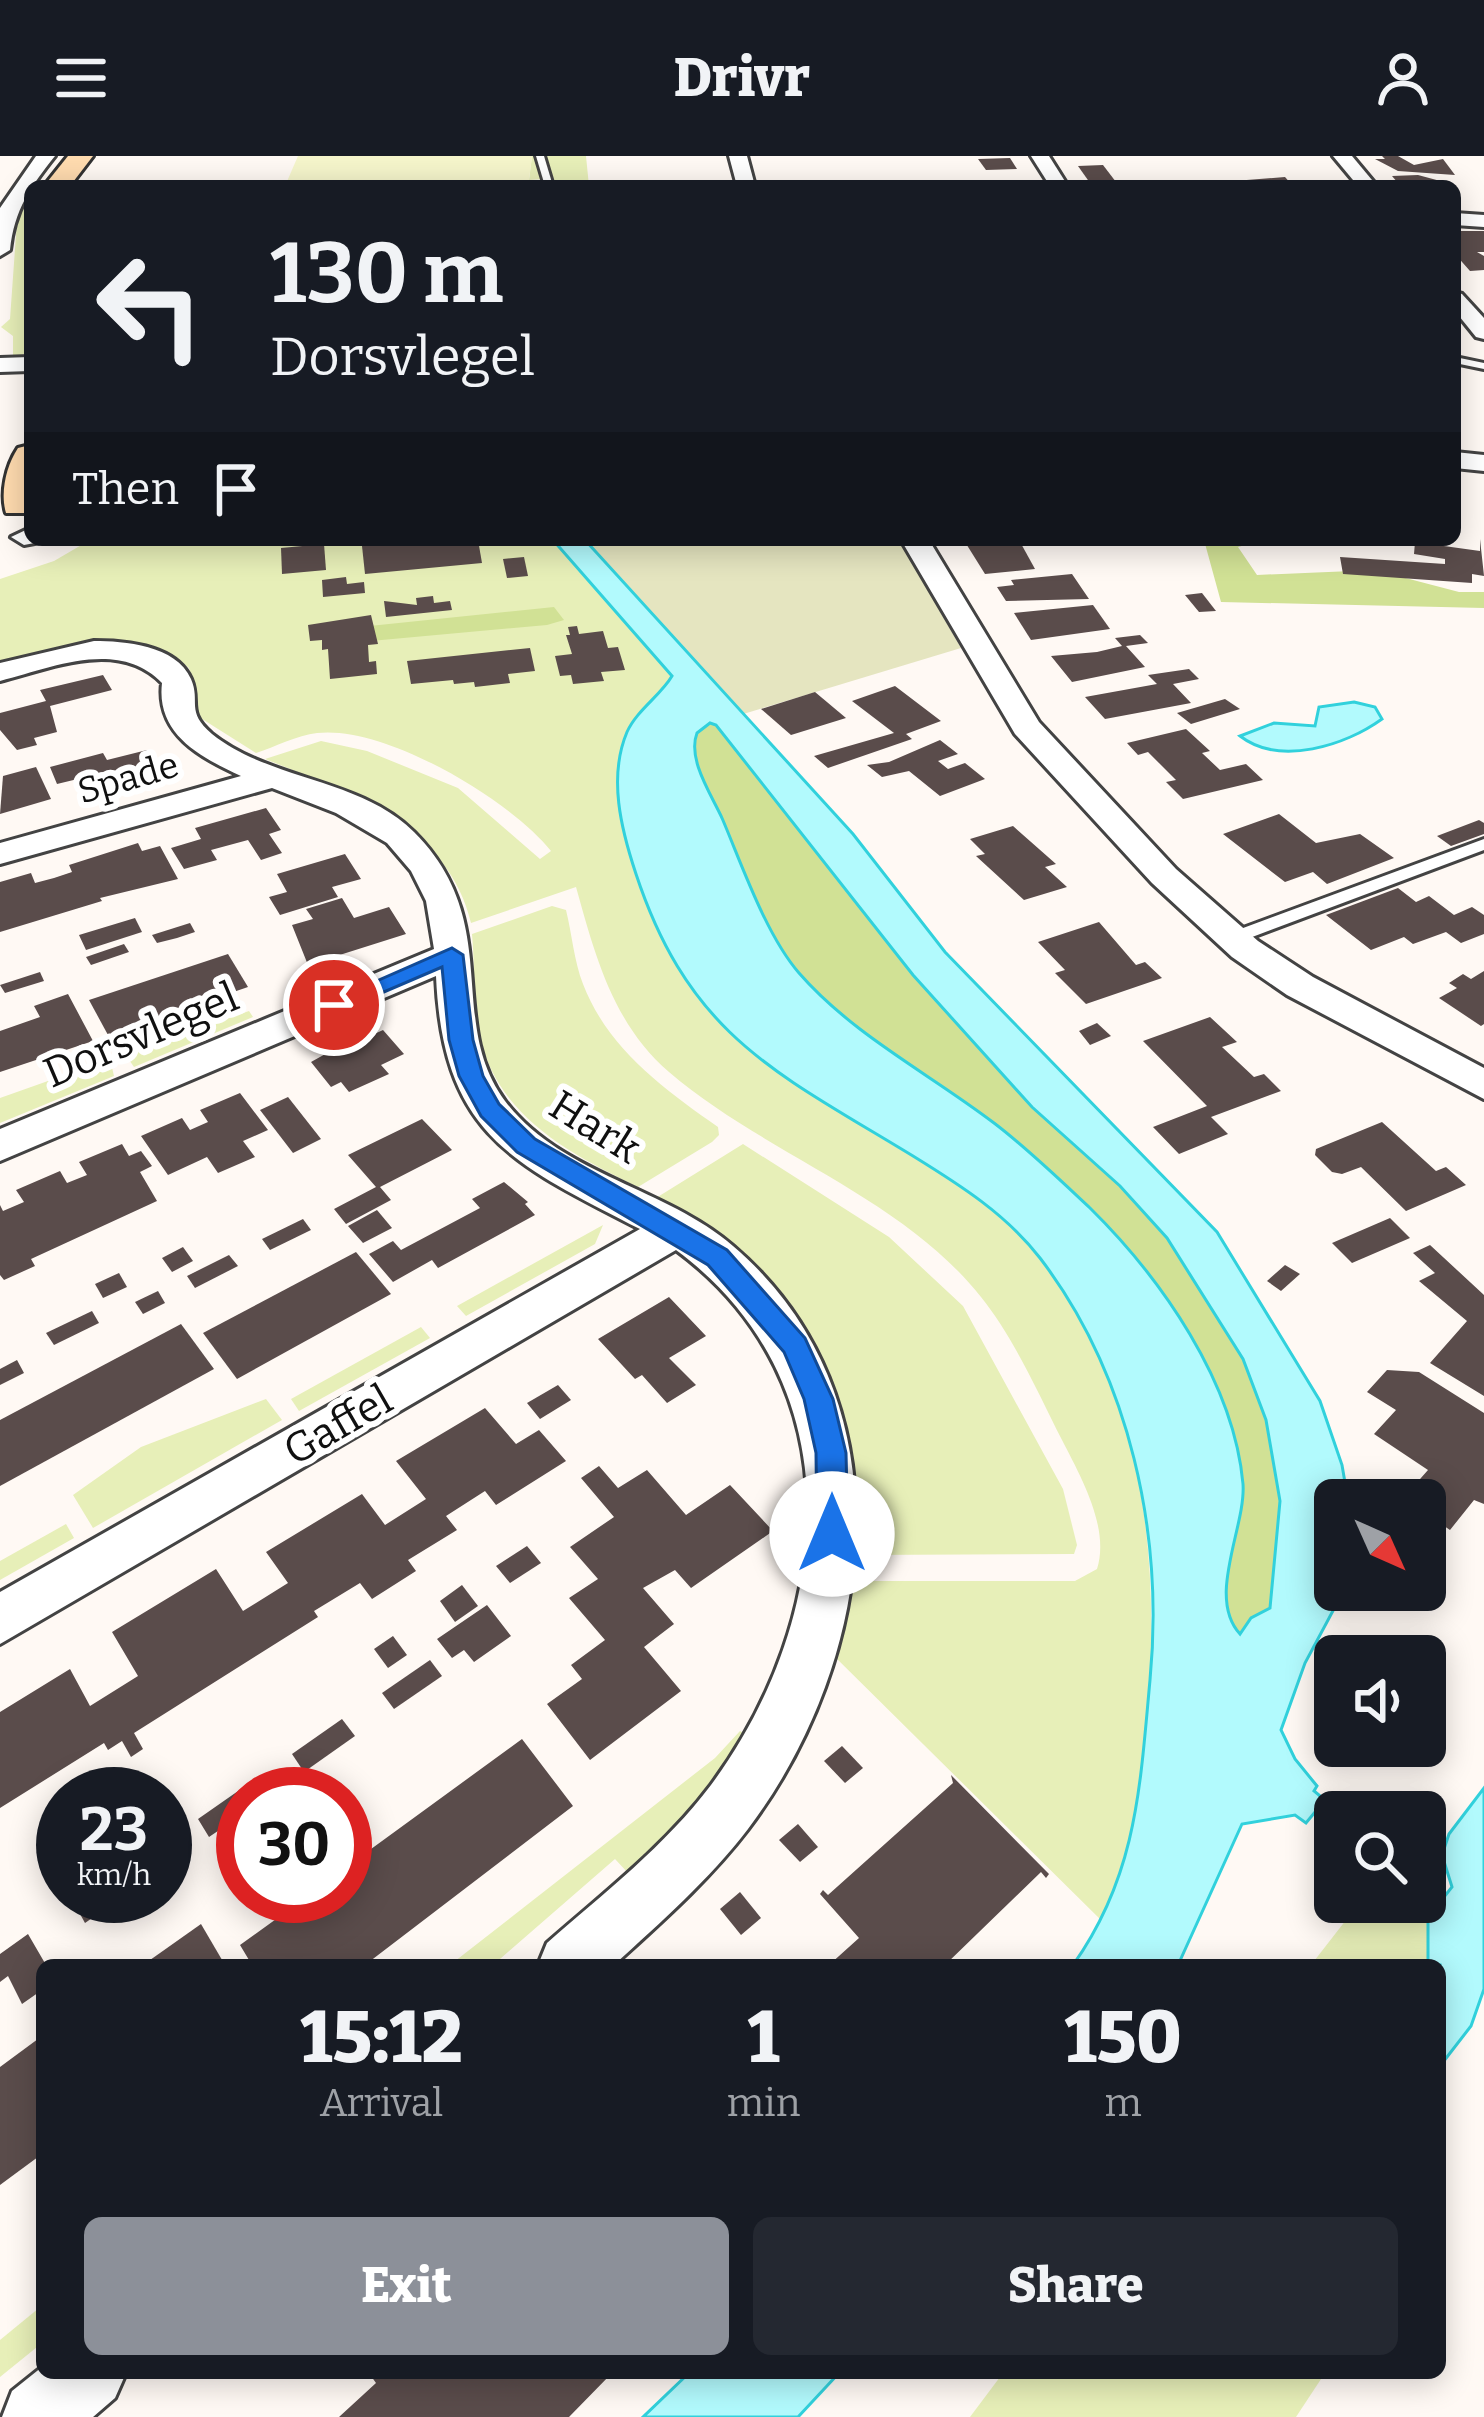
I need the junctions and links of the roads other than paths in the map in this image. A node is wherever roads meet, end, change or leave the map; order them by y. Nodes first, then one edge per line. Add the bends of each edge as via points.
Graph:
1 (46, 156) edge
2 (81, 156) edge
3 (1342, 156) edge
4 (27, 180) edge
5 (62, 180) edge
6 (1363, 180) edge
7 (24, 183) edge
8 (0, 250) edge
9 (1461, 305) edge
10 (1484, 332) edge
11 (24, 434) edge
12 (0, 466) edge
13 (24, 473) edge
14 (19, 524) edge
15 (919, 546) edge
16 (0, 672) edge
17 (277, 776) junction
18 (1484, 844) edge
19 (0, 854) edge
20 (1233, 938) junction
21 (452, 955) junction
22 (1484, 1085) edge
23 (0, 1146) edge
24 (675, 1230) junction
25 (0, 1620) edge
26 (576, 1959) edge
27 (84, 2379) edge
28 (38, 2417) edge

1 - 4 street
2 - 5 street
3 - 6 street
7 - 8 street via 2,222
9 - 10 street
11 - 12 street
13 - 14 street
15 - 20 street via 1026,727 1110,823
16 - 17 street, Hark via 84,652 149,657 177,681 183,723 207,744
17 - 19 street, Spade
17 - 21 street, Hark via 397,834 439,883 455,935
18 - 20 lane
20 - 22 street via 1300,986
21 - 23 street, Dorsvlegel
21 - 24 street, Hark via 461,1040 490,1110 526,1146
24 - 25 street, Gaffel
24 - 26 street, Hark via 717,1258 795,1346 831,1453 830,1567 800,1687 746,1784 686,1859
27 - 28 street

